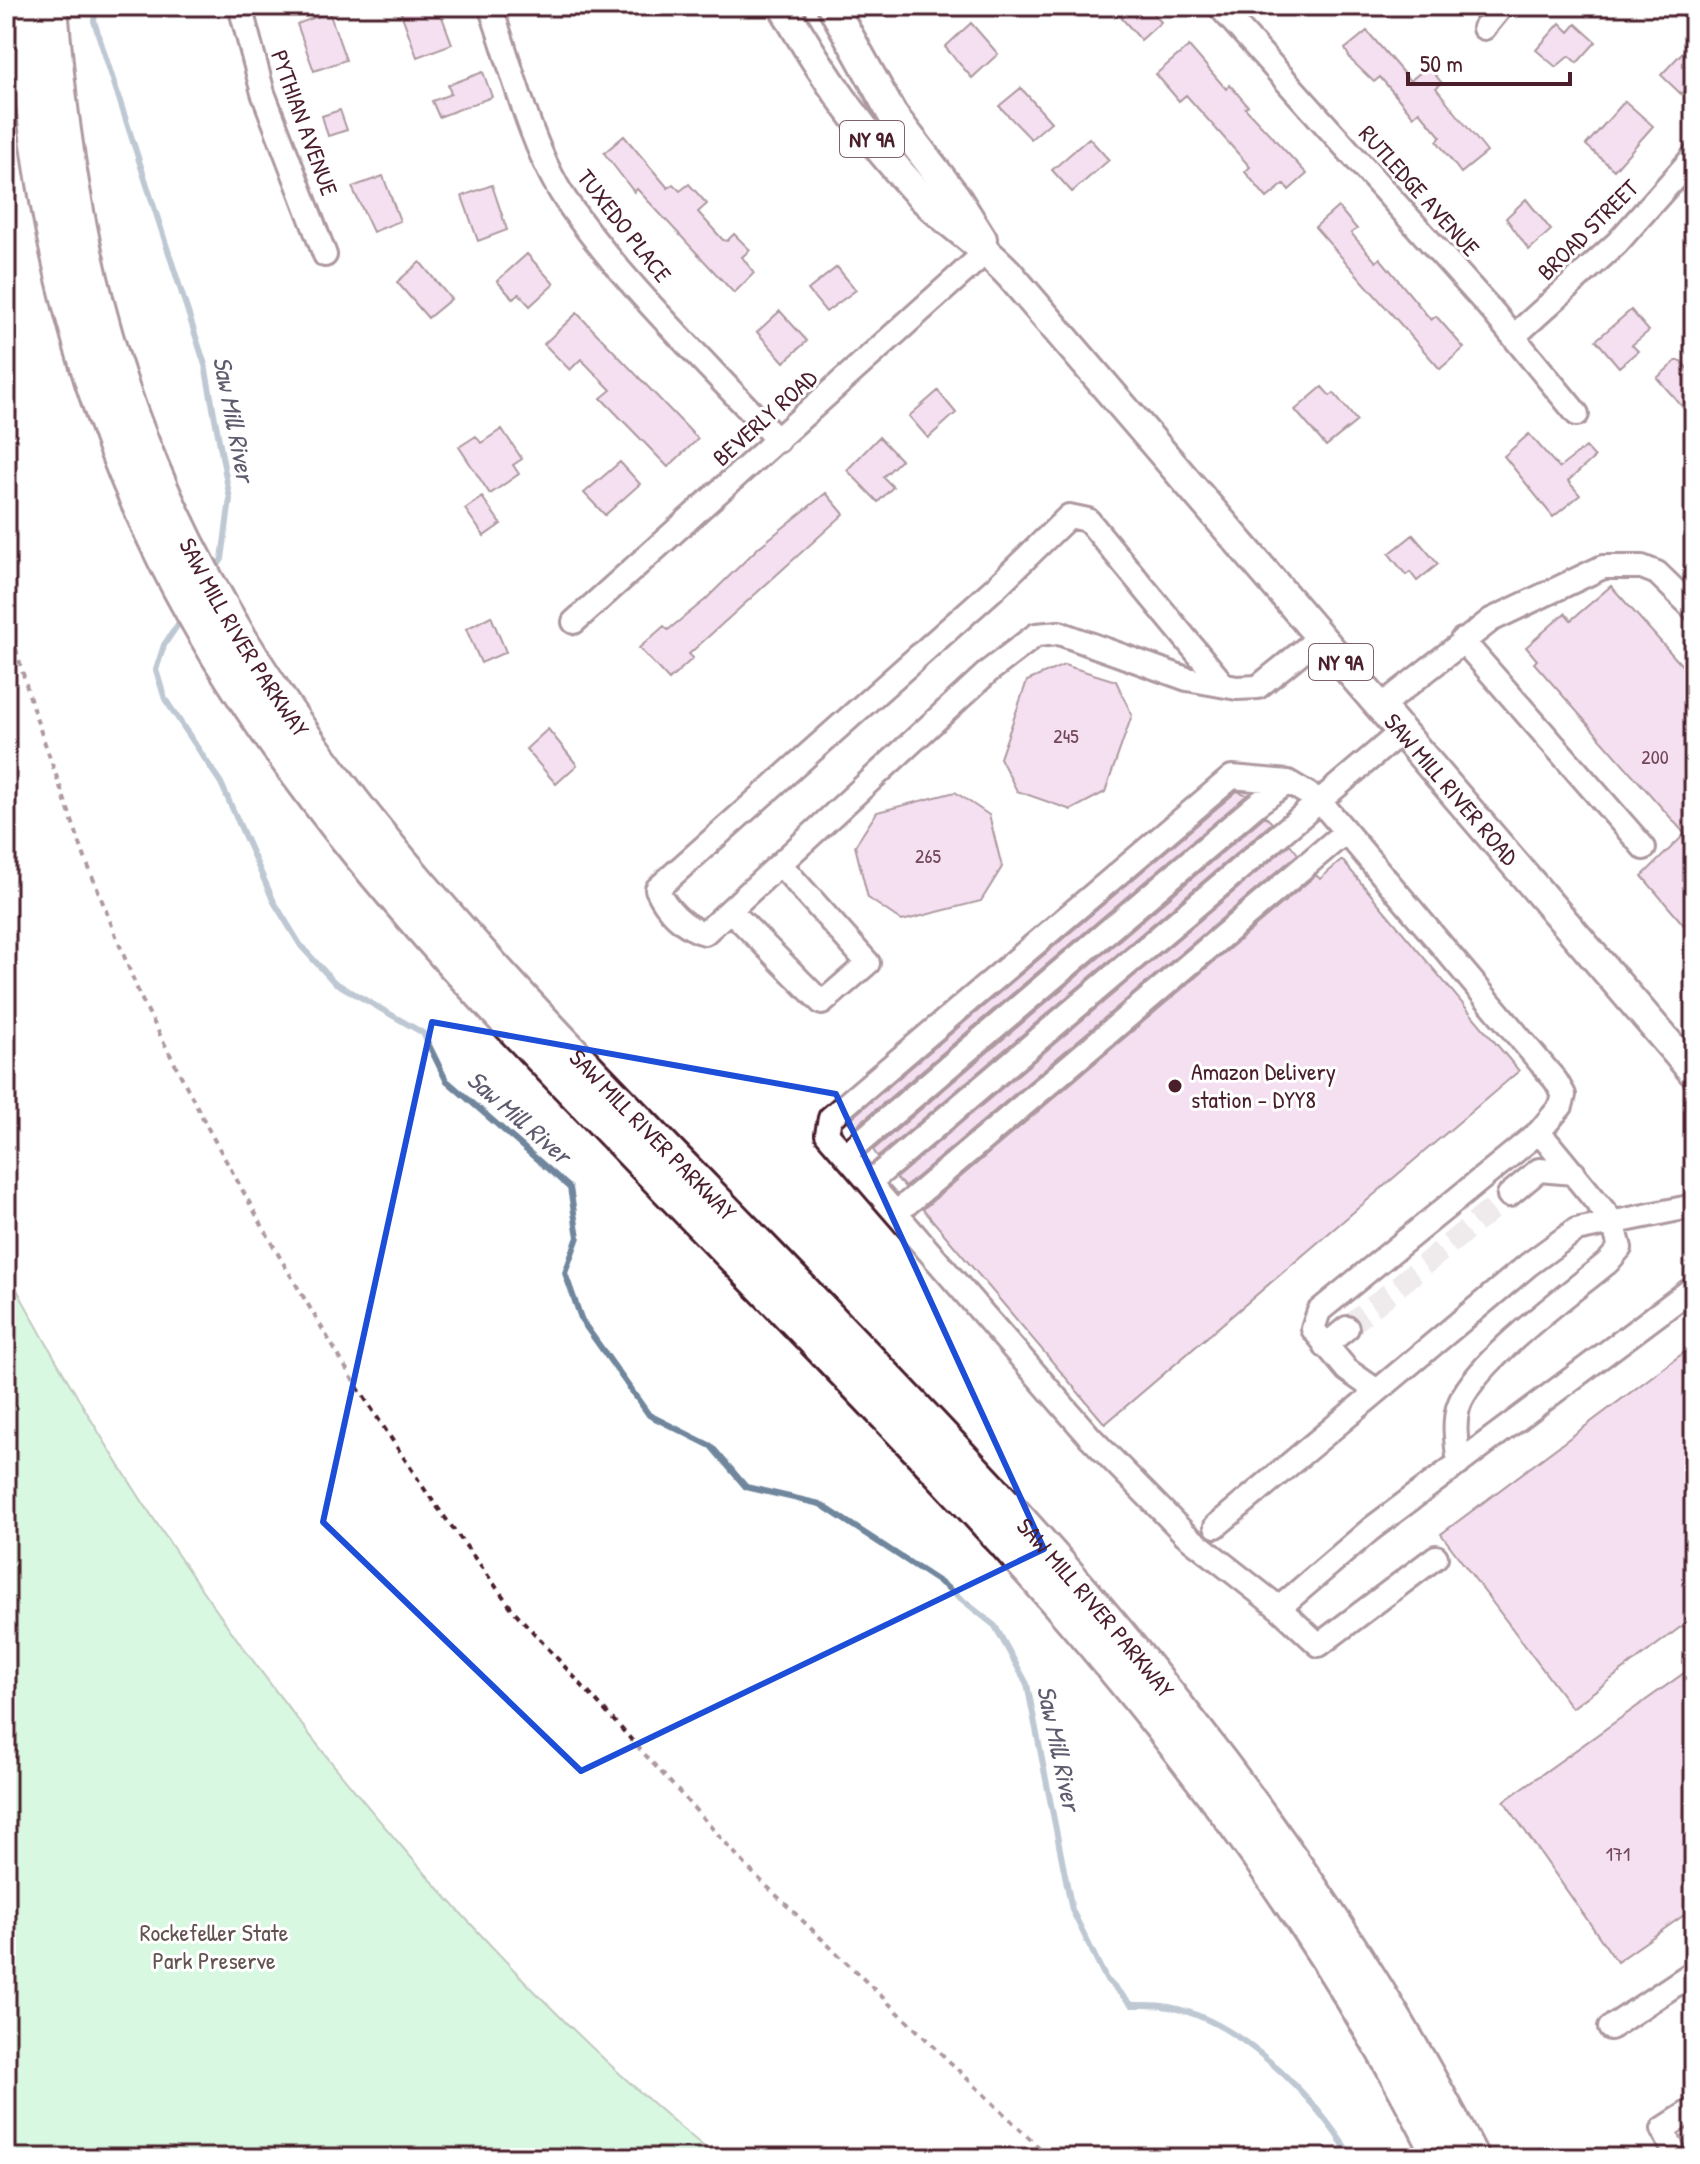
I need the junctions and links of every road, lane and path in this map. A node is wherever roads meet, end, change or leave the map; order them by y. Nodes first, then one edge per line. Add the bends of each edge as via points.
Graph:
1 (25, 6) edge
2 (51, 6) edge
3 (240, 6) edge
4 (490, 6) edge
5 (783, 6) edge
6 (832, 6) edge
7 (1219, 6) edge
8 (1502, 6) edge
9 (1484, 28) dead end
10 (1694, 156) edge
11 (988, 250) junction
12 (325, 255) dead end
13 (1514, 336) junction
14 (1577, 414) dead end
15 (778, 441) junction
16 (1694, 609) edge
17 (6, 614) edge
18 (210, 615) junction
19 (574, 622) dead end
20 (1320, 637) junction
21 (1462, 640) junction
22 (1223, 684) junction
23 (1380, 707) junction
24 (1401, 732) junction
25 (1288, 782) junction
26 (1320, 801) junction
27 (1345, 832) junction
28 (1644, 848) dead end
29 (780, 864) junction
30 (730, 910) junction
31 (1690, 1060) edge
32 (1539, 1132) junction
33 (846, 1154) junction
34 (1574, 1173) junction
35 (870, 1182) junction
36 (1509, 1195) tunnel mouth
37 (1694, 1206) edge
38 (896, 1213) junction
39 (1613, 1222) junction
40 (1689, 1291) dead end
41 (1347, 1328) tunnel mouth
42 (1325, 1346) junction
43 (1377, 1391) junction
44 (1459, 1464) junction
45 (1216, 1526) dead end
46 (1436, 1557) dead end
47 (1279, 1608) junction
48 (1694, 1972) edge
49 (1610, 2028) dead end
50 (1694, 2109) edge
51 (1050, 2158) edge
52 (1441, 2158) edge
53 (1472, 2158) edge
54 (1677, 2158) edge

1 - 18 highway, SAW MILL RIVER PARKWAY via 35,129 64,284 111,437 170,571
2 - 18 highway, SAW MILL RIVER PARKWAY via 63,133 90,276 135,426 186,542
3 - 12 street, PYTHIAN AVENUE via 263,93
4 - 15 street, TUXEDO PLACE via 548,167 565,199 629,278
5 - 11 main road, SAW MILL RIVER ROAD / NY 9A via 843,101 892,163 938,213
6 - 11 main road, SAW MILL RIVER ROAD / NY 9A via 885,103
7 - 13 street, RUTLEDGE AVENUE
8 - 9 street
10 - 13 street, BROAD STREET via 1617,243
11 - 15 street, BEVERLY ROAD
11 - 20 main road, SAW MILL RIVER ROAD / NY 9A
13 - 14 street, RUTLEDGE AVENUE
15 - 19 street, BEVERLY ROAD
16 - 21 street via 1669,583 1642,567 1603,567 1491,620
17 - 51 path via 85,858 140,996 275,1248 427,1493 513,1610 753,1873
18 - 52 highway, SAW MILL RIVER PARKWAY via 303,781 428,935 946,1478 1102,1655 1291,1907 1377,2039
18 - 53 highway, SAW MILL RIVER PARKWAY via 451,920 977,1473 1172,1700 1358,1957
20 - 22 street via 1258,687
20 - 23 main road, SAW MILL RIVER ROAD / NY 9A
21 - 23 street
21 - 28 street
22 - 29 street via 1187,679 1059,633 1036,635 989,671
22 - 30 street via 1088,520 1069,516 657,889 690,929 705,933
23 - 24 main road, SAW MILL RIVER ROAD / NY 9A
24 - 26 street
24 - 31 main road, SAW MILL RIVER ROAD / NY 9A
25 - 26 street
25 - 33 street
25 - 33 street via 1232,777 838,1109 827,1134
26 - 27 street
26 - 35 street
27 - 32 street via 1556,1081 1564,1095 1561,1106
27 - 38 street
29 - 30 street
29 - 30 street via 868,963 822,1003
32 - 34 street
32 - 42 street via 1319,1311 1313,1329
33 - 35 street
34 - 36 street via 1539,1170
34 - 39 street
35 - 38 street
37 - 39 street
38 - 47 street via 1090,1437 1185,1534
39 - 43 street via 1576,1230
39 - 44 street via 1620,1248 1485,1366 1459,1406
40 - 44 street
41 - 42 street
42 - 43 street
43 - 45 street
44 - 47 street via 1335,1558
46 - 47 street via 1319,1645
48 - 49 street
50 - 54 street via 1663,2129

